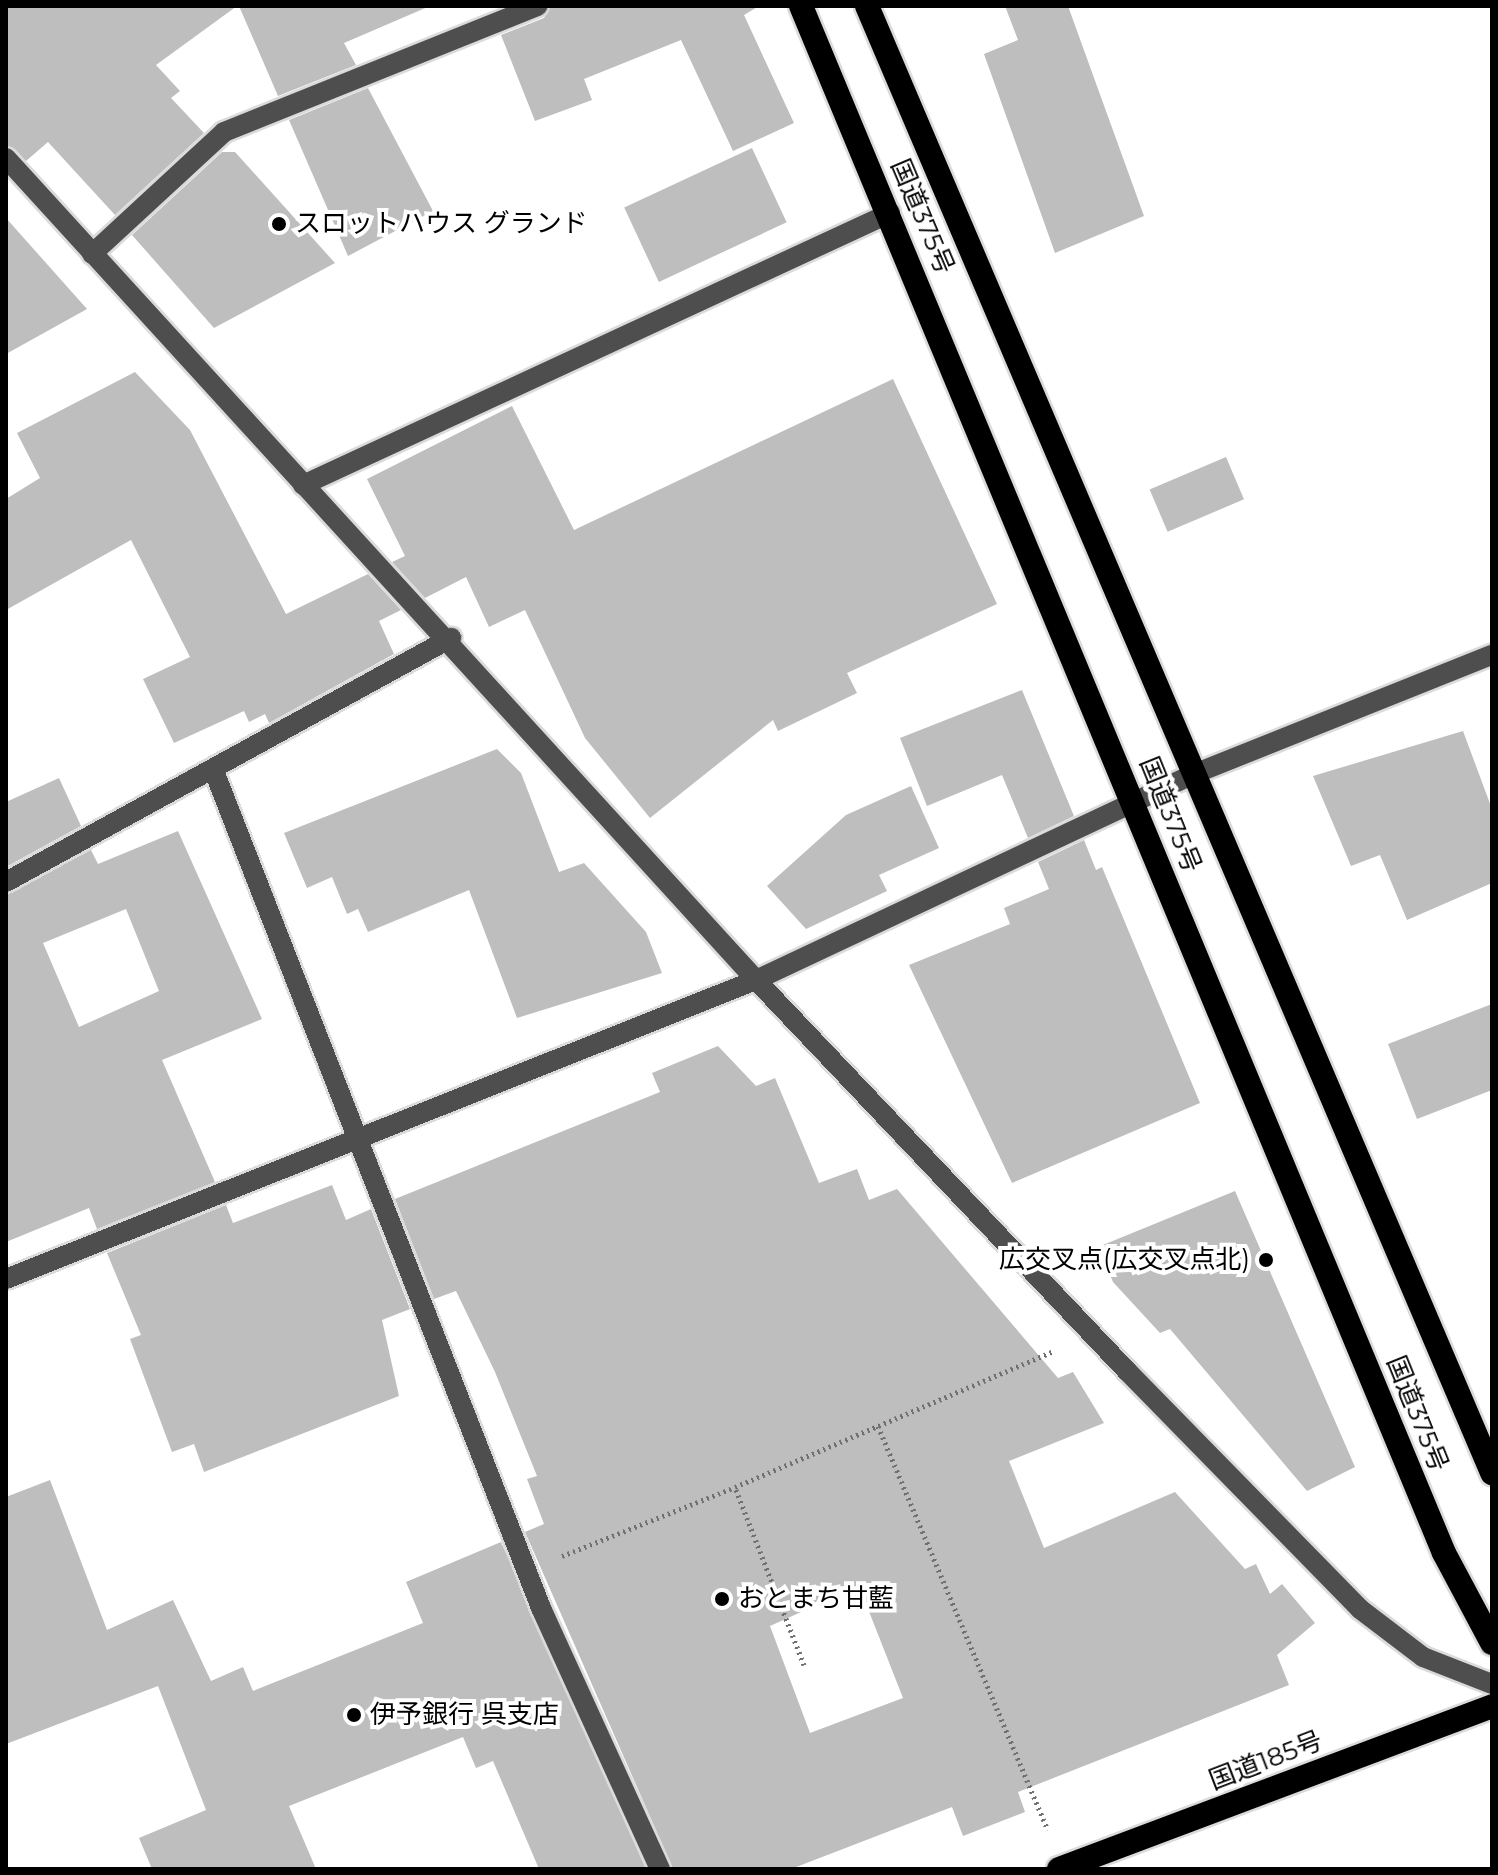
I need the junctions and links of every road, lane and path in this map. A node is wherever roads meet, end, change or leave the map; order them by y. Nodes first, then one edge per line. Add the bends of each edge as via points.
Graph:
1 (538, 6) edge
2 (801, 6) edge
3 (867, 6) edge
4 (6, 158) edge
5 (890, 213) junction
6 (92, 254) junction
7 (303, 485) junction
8 (451, 638) junction
9 (1492, 655) edge
10 (214, 771) junction
11 (1194, 774) junction
12 (1136, 804) junction
13 (6, 882) edge
14 (756, 980) junction
15 (356, 1143) junction
16 (6, 1279) edge
17 (1092, 1334) junction
18 (878, 1426) junction
19 (1492, 1473) edge
20 (735, 1487) junction
21 (526, 1570) junction
22 (1492, 1643) edge
23 (804, 1665) dead end
24 (1492, 1684) edge
25 (1492, 1706) edge
26 (1062, 1868) edge
27 (660, 1869) edge

1 - 6 street via 224,132
2 - 5 highway, 国道375号
3 - 11 highway, 国道375号
4 - 6 street
5 - 7 street
5 - 12 highway, 国道375号
6 - 7 street
7 - 8 street
8 - 10 street
8 - 14 street
9 - 11 street
10 - 13 street
10 - 15 street
11 - 12 street
11 - 19 highway, 国道375号
12 - 14 street
12 - 22 highway, 国道375号 via 1444,1553
14 - 15 street
14 - 17 street
15 - 16 street
15 - 21 street
17 - 18 path
17 - 24 street via 1360,1609 1423,1657
18 - 20 path
18 - 26 path
20 - 21 path
20 - 23 path
21 - 27 street
25 - 26 highway, 国道185号

